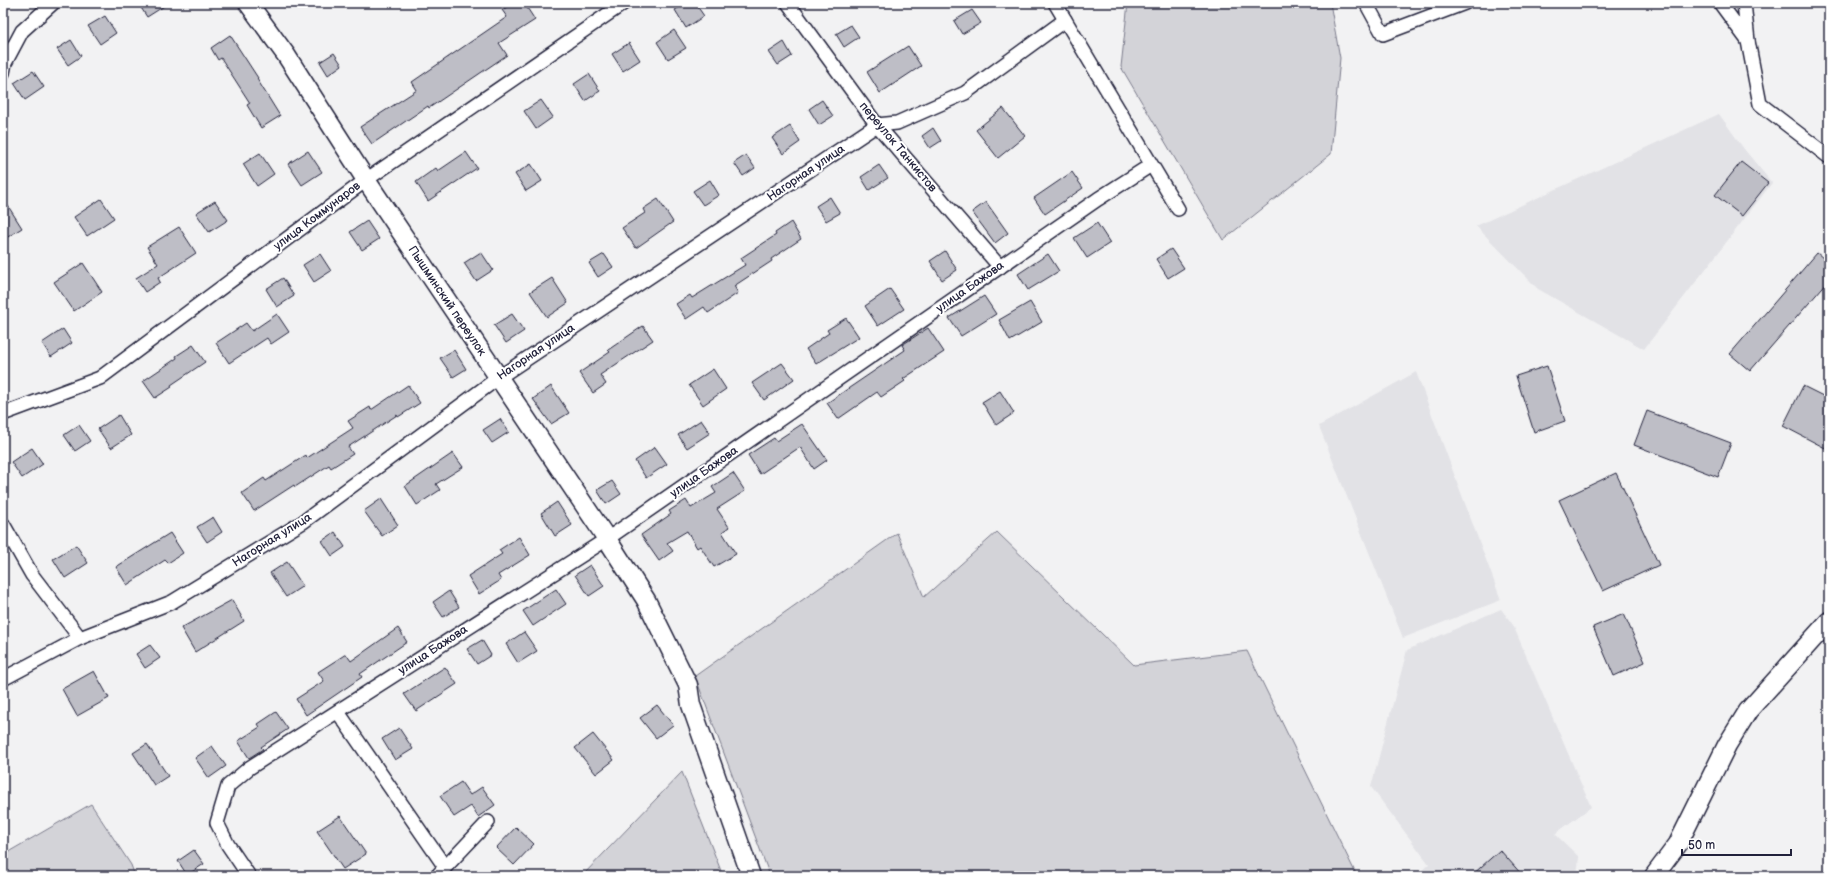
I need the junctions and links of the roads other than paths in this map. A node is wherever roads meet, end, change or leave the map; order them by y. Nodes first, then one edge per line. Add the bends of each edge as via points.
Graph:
1 (53, 3) edge
2 (248, 3) edge
3 (624, 3) edge
4 (788, 3) edge
5 (1055, 3) edge
6 (1366, 3) edge
7 (1465, 3) edge
8 (1720, 3) edge
9 (1744, 3) edge
10 (1065, 20) junction
11 (1748, 41) junction
12 (3, 73) edge
13 (877, 126) junction
14 (1829, 157) edge
15 (1151, 165) junction
16 (366, 180) junction
17 (1178, 209) dead end
18 (1000, 267) junction
19 (498, 378) junction
20 (3, 414) edge
21 (3, 524) edge
22 (607, 539) junction
23 (1829, 621) edge
24 (80, 638) junction
25 (3, 679) edge
26 (338, 712) junction
27 (488, 822) dead end
28 (441, 871) edge
29 (249, 876) edge
30 (751, 876) edge
31 (1654, 876) edge

1 - 12 street via 22,31
2 - 16 street, Пышминский переулок via 286,55
3 - 16 street, улица Коммунаров
4 - 13 street, переулок Танкистов
5 - 10 street
6 - 7 street via 1383,34
8 - 11 street
9 - 11 street
10 - 13 street, Нагорная улица via 965,93 897,123
10 - 15 street
11 - 14 street via 1760,104
13 - 18 street, переулок Танкистов
13 - 19 street, Нагорная улица
15 - 17 street
15 - 18 street, улица Бажова
16 - 19 street, Пышминский переулок
16 - 20 street, улица Коммунаров via 100,378
18 - 22 street, улица Бажова
19 - 22 street, Пышминский переулок
19 - 24 street, Нагорная улица via 303,522 172,602
21 - 24 street via 32,574
22 - 26 street, улица Бажова
22 - 30 street, Пышминский переулок via 646,600 688,684 691,705
23 - 31 street via 1748,711 1720,759 1678,844
24 - 25 street, Нагорная улица
26 - 28 street
26 - 29 street, улица Бажова via 249,768 228,786 217,823
27 - 28 street

